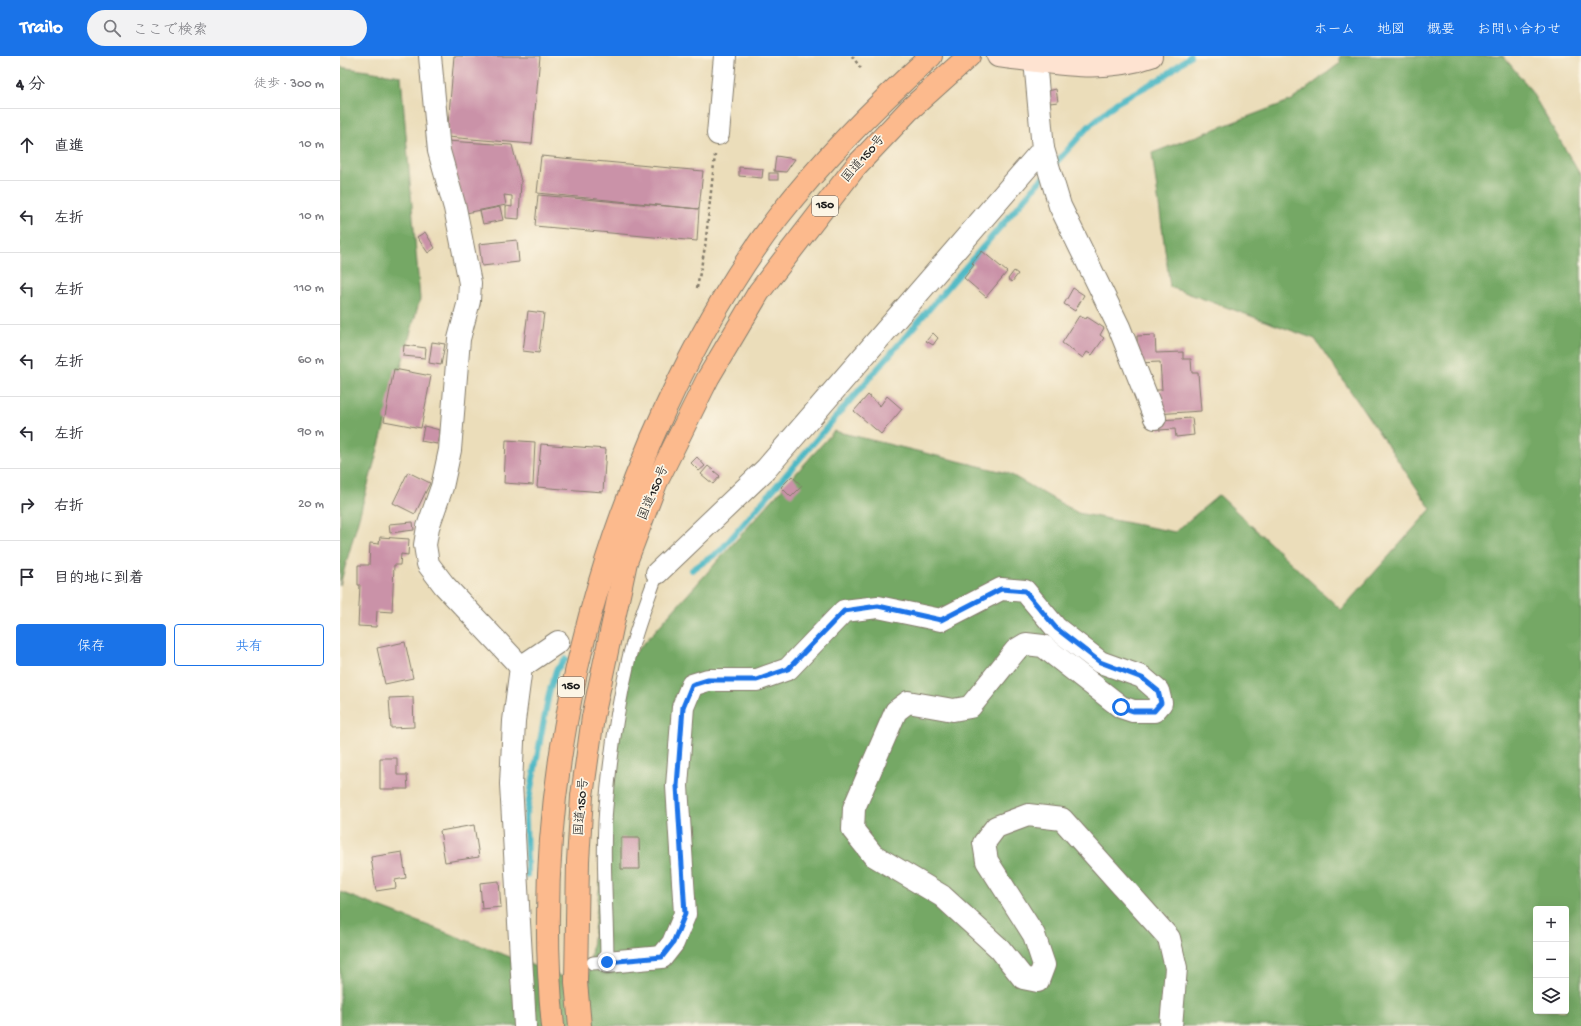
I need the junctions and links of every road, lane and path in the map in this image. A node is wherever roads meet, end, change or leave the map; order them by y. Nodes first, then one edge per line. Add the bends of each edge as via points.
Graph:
1 (430, 56) edge
2 (725, 56) edge
3 (852, 56) edge
4 (931, 56) edge
5 (969, 56) edge
6 (998, 56) edge
7 (1151, 56) edge
8 (1035, 60) junction
9 (862, 70) dead end
10 (718, 134) joint
11 (1043, 149) junction
12 (697, 288) dead end
13 (1155, 418) dead end
14 (657, 573) joint
15 (558, 642) dead end
16 (521, 667) junction
17 (600, 963) joint
18 (525, 1026) edge
19 (553, 1026) edge
20 (580, 1026) edge
21 (1171, 1026) edge

1 - 16 street via 439,152 455,208 470,283 469,300 459,339 450,450 442,487 428,527 426,551 428,564 444,585
2 - 10 street
3 - 9 path
4 - 19 highway, 国道150号 / 150 via 876,106 816,170 777,219 707,325 676,384 628,494 590,610 571,688 558,767 548,913 548,976
5 - 20 highway, 国道150号 / 150 via 909,110 856,166 759,292 708,378 656,484 626,562 605,656 587,756 582,796 576,919 576,982
6 - 8 street
7 - 8 street via 1128,63 1100,65
8 - 11 street
10 - 12 path via 705,247
11 - 13 street via 1060,206 1119,327
11 - 14 street via 766,468
14 - 17 lane via 628,661 607,797
15 - 16 street
16 - 18 street via 514,721 511,784
17 - 21 street via 662,957 673,943 685,914 677,786 683,707 692,685 708,680 757,680 788,669 844,611 878,606 941,620 1001,589 1025,591 1056,628 1100,662 1142,678 1158,691 1161,703 1154,711 1133,711 1121,707 1043,646 1026,644 1016,650 970,707 953,710 908,702 896,711 854,808 853,830 873,855 942,896 1000,949 1023,978 1038,981 1044,965 1034,935 987,862 984,843 996,827 1028,816 1062,819 1169,938 1176,968

